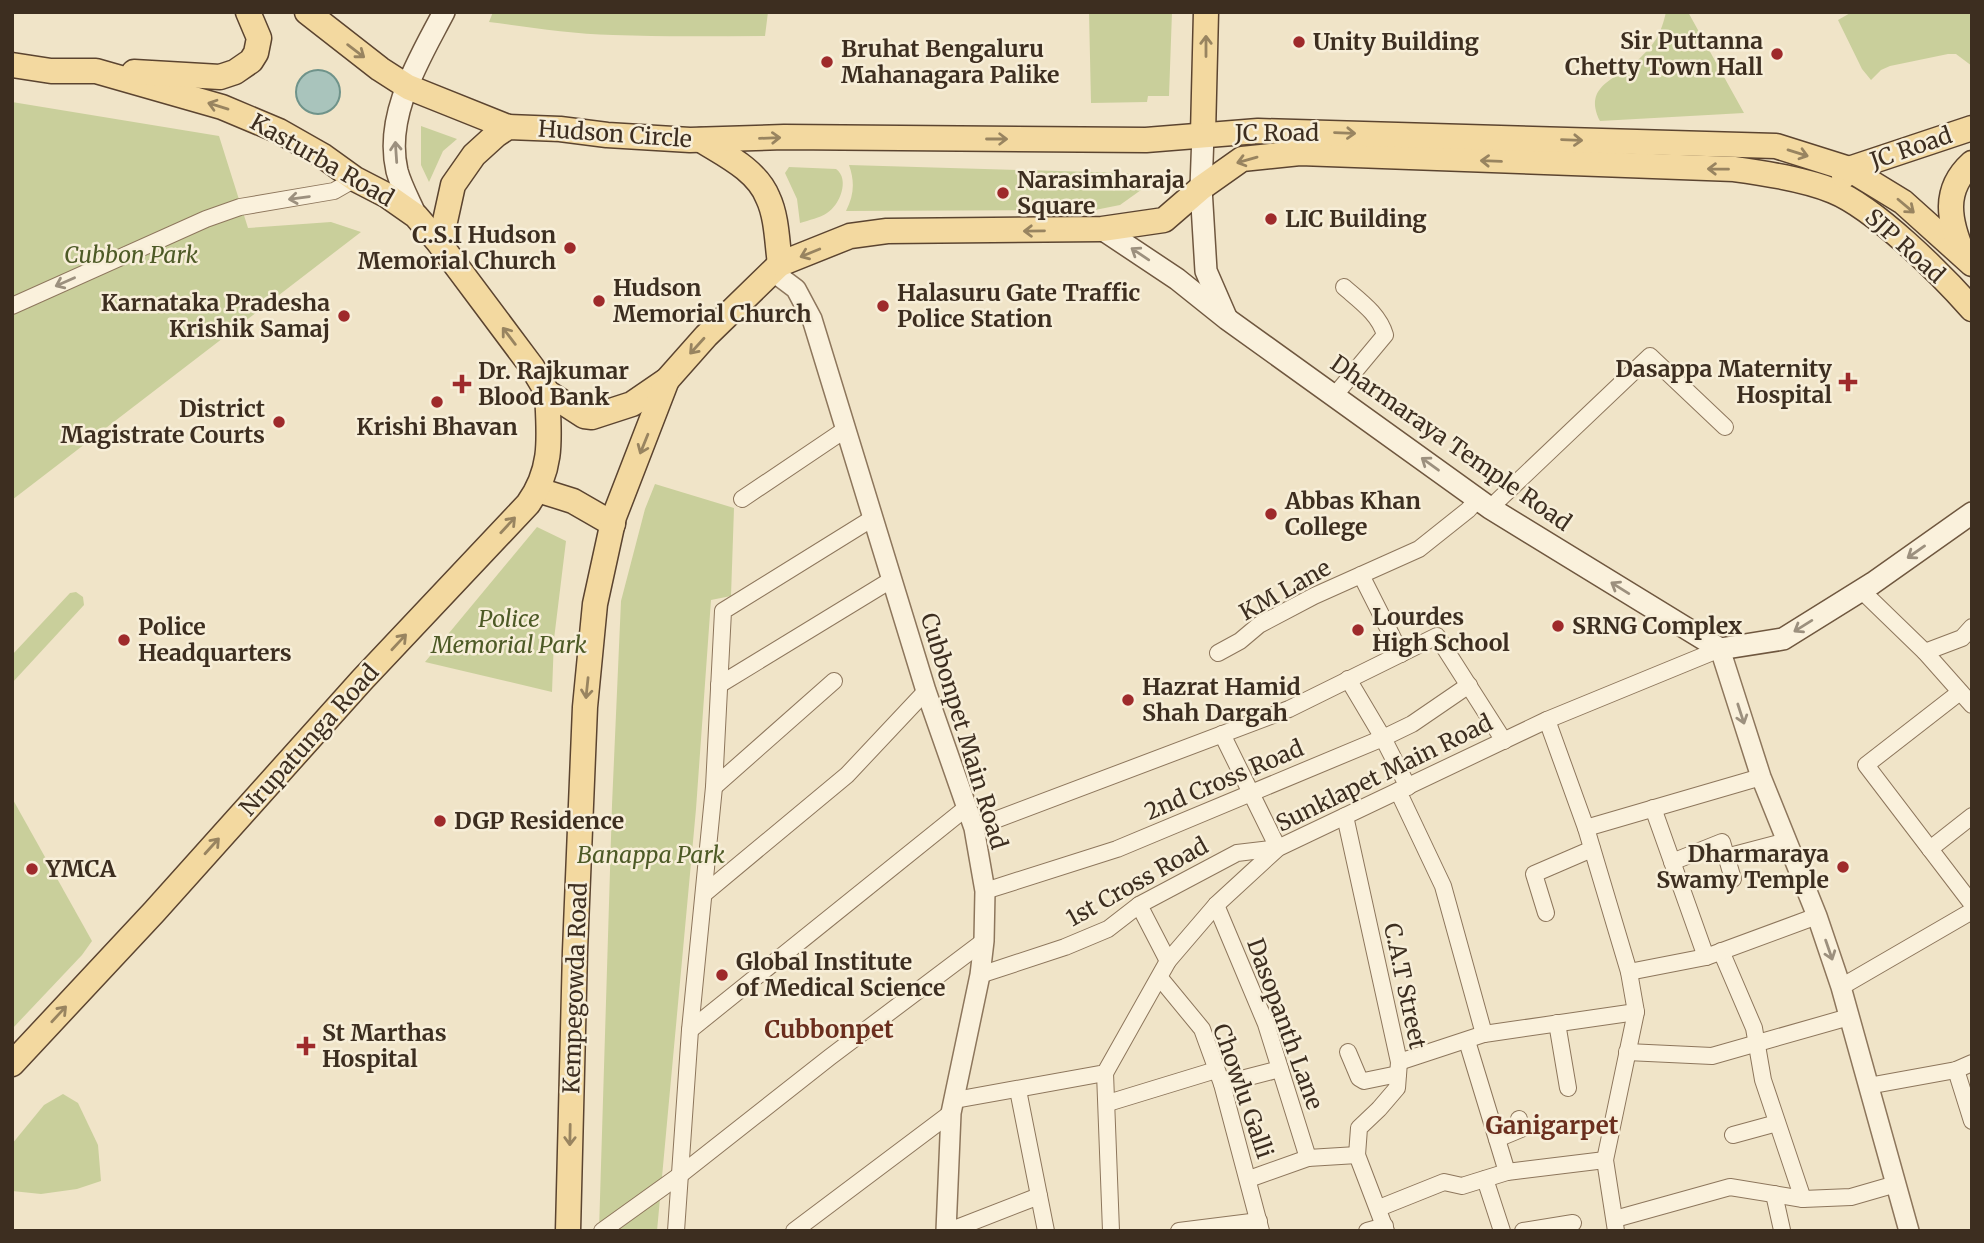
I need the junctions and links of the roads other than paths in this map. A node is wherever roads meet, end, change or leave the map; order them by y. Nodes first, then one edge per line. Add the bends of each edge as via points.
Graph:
1 (248, 12) edge
2 (307, 12) edge
3 (444, 12) edge
4 (1206, 12) edge
5 (12, 65) edge
6 (96, 71) junction
7 (408, 87) junction
8 (508, 127) junction
9 (1972, 128) edge
10 (1203, 134) junction
11 (701, 140) junction
12 (1972, 163) edge
13 (1849, 169) junction
14 (355, 179) junction
15 (1201, 188) junction
16 (1833, 190) junction
17 (416, 216) junction
18 (1102, 229) junction
19 (440, 244) junction
20 (1968, 261) edge
21 (776, 268) junction
22 (1345, 287) dead end
23 (12, 306) edge
24 (1972, 309) edge
25 (1227, 319) junction
26 (667, 380) junction
27 (547, 393) junction
28 (1335, 395) junction
29 (1725, 427) dead end
30 (846, 429) junction
31 (538, 490) junction
32 (742, 499) dead end
33 (1484, 503) junction
34 (1972, 513) edge
35 (873, 518) junction
36 (613, 524) junction
37 (1362, 575) junction
38 (891, 580) junction
39 (1861, 590) junction
40 (1968, 635) edge
41 (1720, 649) junction
42 (1925, 652) junction
43 (1218, 653) dead end
44 (1401, 654) junction
45 (1348, 679) junction
46 (834, 681) dead end
47 (719, 685) junction
48 (1469, 685) junction
49 (926, 691) junction
50 (1960, 692) junction
51 (1972, 705) edge
52 (1547, 720) junction
53 (1222, 734) junction
54 (1383, 738) junction
55 (1504, 740) junction
56 (1761, 777) junction
57 (714, 787) junction
58 (1403, 789) junction
59 (1252, 794) junction
60 (966, 808) junction
61 (1653, 808) junction
62 (1345, 816) junction
63 (1972, 816) edge
64 (974, 828) junction
65 (1586, 828) junction
66 (1787, 841) junction
67 (1278, 848) junction
68 (1592, 849) junction
69 (1930, 849) junction
70 (1726, 857) junction
71 (1672, 862) junction
72 (1733, 879) dead end
73 (985, 891) junction
74 (705, 893) junction
75 (1972, 904) edge
76 (1139, 905) junction
77 (1216, 905) junction
78 (1972, 911) edge
79 (1546, 913) dead end
80 (1817, 916) junction
81 (984, 941) junction
82 (1714, 954) junction
83 (1168, 961) junction
84 (1629, 972) junction
85 (980, 975) junction
86 (1160, 978) junction
87 (1841, 987) junction
88 (1636, 1012) junction
89 (1849, 1017) junction
90 (1557, 1023) junction
91 (690, 1030) junction
92 (1484, 1034) junction
93 (1467, 1041) junction
94 (1757, 1043) junction
95 (1348, 1052) dead end
96 (1627, 1052) junction
97 (1972, 1063) edge
98 (12, 1064) edge
99 (1399, 1068) junction
100 (1280, 1069) junction
101 (1956, 1070) junction
102 (1105, 1073) junction
103 (1219, 1077) junction
104 (1868, 1086) junction
105 (1568, 1088) dead end
106 (1018, 1090) junction
107 (1108, 1103) junction
108 (953, 1107) junction
109 (1519, 1119) dead end
110 (1972, 1121) edge
111 (1777, 1123) junction
112 (1733, 1135) dead end
113 (1496, 1139) junction
114 (1357, 1155) junction
115 (1307, 1158) junction
116 (1605, 1160) junction
117 (1507, 1172) junction
118 (680, 1175) junction
119 (1249, 1179) junction
120 (1485, 1179) junction
121 (1896, 1184) junction
122 (1774, 1194) junction
123 (1039, 1196) junction
124 (1803, 1199) junction
125 (1379, 1208) junction
126 (1573, 1223) dead end
127 (1615, 1225) edge
128 (1260, 1226) edge
129 (1386, 1228) edge
130 (1782, 1230) edge
131 (568, 1231) edge
132 (602, 1231) edge
133 (676, 1231) edge
134 (794, 1231) edge
135 (947, 1231) edge
136 (1046, 1231) edge
137 (1111, 1231) edge
138 (1179, 1231) edge
139 (1367, 1231) edge
140 (1502, 1231) edge
141 (1523, 1231) edge
142 (1909, 1231) edge

1 - 6 main road via 258,45 251,61 235,72 220,77
2 -> 7 main road
3 - 7 main road
10 -> 4 main road
5 - 6 main road, Kasturba Road
14 -> 6 main road, Kasturba Road via 323,156 239,113
7 - 8 main road
17 -> 7 main road via 397,172 395,141 397,108
8 - 11 main road, Hudson Circle
8 - 19 main road, Hudson Circle via 474,155 453,185
9 - 13 main road, JC Road
11 -> 10 main road, JC Road via 1146,140
10 -> 13 main road, JC Road via 1258,131 1760,145
10 - 15 main road
11 - 21 main road, Hudson Circle via 737,162 768,197
12 - 20 main road via 1953,186 1950,199 1956,238
13 - 16 main road, JC Road
13 -> 20 main road via 1903,202
14 - 17 main road, Kasturba Road
14 -> 23 street via 334,191 240,207 206,219
16 -> 15 main road, JC Road via 1734,169 1300,153 1242,159
15 - 18 main road, JC Road via 1164,220
15 - 25 main road via 1206,271
16 - 24 main road, SJP Road via 1913,250
17 - 19 main road, Kasturba Road
18 -> 21 main road, JC Road via 887,231 850,236
25 -> 18 main road, Dharmaraya Temple Road
27 -> 19 main road, Kasturba Road
21 -> 26 main road
21 - 30 street, Cubbonpet Main Road via 796,289 812,319
22 - 28 street via 1372,312 1385,335
25 - 28 main road, Dharmaraya Temple Road
26 - 27 main road via 632,404 592,417
26 -> 36 main road, Kempegowda Road
27 - 31 main road, Nrupatunga Road via 549,455
33 -> 28 main road, Dharmaraya Temple Road
29 - 33 street, KM Lane via 1650,356
30 - 32 street
30 - 35 street, Cubbonpet Main Road
31 - 36 main road via 573,501
98 -> 31 main road, Nrupatunga Road
33 - 37 street, KM Lane via 1468,510 1419,549
41 -> 33 main road, Dharmaraya Temple Road
34 -> 39 main road
35 - 38 street, Cubbonpet Main Road
35 - 47 street via 723,611
36 -> 131 main road, Kempegowda Road via 595,604 585,707
37 - 43 street, KM Lane via 1259,625
37 - 44 street
38 - 47 street
38 - 49 street, Cubbonpet Main Road
39 -> 41 main road via 1783,639
39 - 42 street
40 - 42 street
41 - 52 street, Sunklapet Main Road
41 -> 56 street
42 - 50 street
44 - 45 street
44 - 48 street via 1437,636
45 - 53 street via 1289,709
45 - 54 street
46 - 57 street
47 - 57 street
48 - 54 street, 2nd Cross Road
48 - 55 street
49 - 60 street, Cubbonpet Main Road
49 - 74 street via 847,775
50 - 51 street
50 - 69 street via 1866,765
52 - 55 street, Sunklapet Main Road
52 - 65 street
53 - 59 street
53 - 64 street
54 - 58 street
54 - 59 street, 2nd Cross Road
55 - 58 street, Sunklapet Main Road
56 - 61 street
56 - 66 street
57 - 74 street
58 - 62 street, Sunklapet Main Road
58 - 92 street via 1443,886
59 - 67 street
59 - 73 street, 2nd Cross Road via 1117,849
60 - 64 street, Cubbonpet Main Road
60 - 91 street
61 - 65 street
61 - 71 street
62 - 67 street, Sunklapet Main Road
62 - 99 street, C.A.T Street
63 - 69 street
64 - 73 street, Cubbonpet Main Road
65 - 68 street
66 - 70 street
66 - 80 street
67 - 76 street, 1st Cross Road via 1237,853
67 - 77 street, Sunklapet Main Road
68 - 79 street via 1534,874
68 - 84 street
69 - 75 street
70 - 71 street via 1722,842
70 - 72 street
71 - 82 street
73 - 81 street, Cubbonpet Main Road
74 - 91 street
76 - 83 street
76 - 85 street, 1st Cross Road via 1108,929
77 - 83 street, Sunklapet Main Road
77 - 100 street, Dasopanth Lane
78 - 87 street
80 - 82 street
80 -> 87 street
81 - 85 street, Cubbonpet Main Road
81 - 118 street
82 - 84 street
82 - 94 street via 1754,1028
83 - 86 street, Sunklapet Main Road
84 - 88 street
85 - 108 street, Cubbonpet Main Road
86 - 102 street, Sunklapet Main Road
86 - 103 street, Chowlu Galli via 1202,1029
87 - 89 street
88 - 90 street
88 - 96 street
89 - 94 street
89 - 104 street
90 - 92 street
90 - 105 street
91 - 118 street
92 - 93 street
93 - 99 street
93 - 113 street
94 - 96 street via 1712,1056
94 - 111 street
95 - 99 street via 1363,1081
96 - 116 street
97 - 101 street
99 - 114 street, C.A.T Street via 1396,1088 1359,1128
100 - 103 street
100 - 115 street, Dasopanth Lane
101 - 104 street
101 - 110 street
102 - 106 street
102 - 107 street
103 - 107 street
103 - 119 street, Chowlu Galli
104 - 121 street
106 - 108 street
106 - 123 street
107 - 137 street
108 - 134 street
108 - 135 street, Cubbonpet Main Road
109 - 113 street via 1521,1129
111 - 112 street
111 - 124 street
113 - 117 street
114 - 115 street
114 - 125 street
115 - 119 street
116 - 117 street
116 - 127 street
117 - 120 street
118 - 132 street
118 - 133 street
119 - 128 street, Chowlu Galli
120 - 125 street via 1462,1186 1444,1182
120 - 140 street
121 - 124 street via 1852,1197
121 - 142 street
122 - 124 street
122 - 127 street via 1730,1186
122 - 130 street
123 - 135 street
123 - 136 street
125 - 129 street
126 - 141 street
128 - 138 street
129 - 139 street

